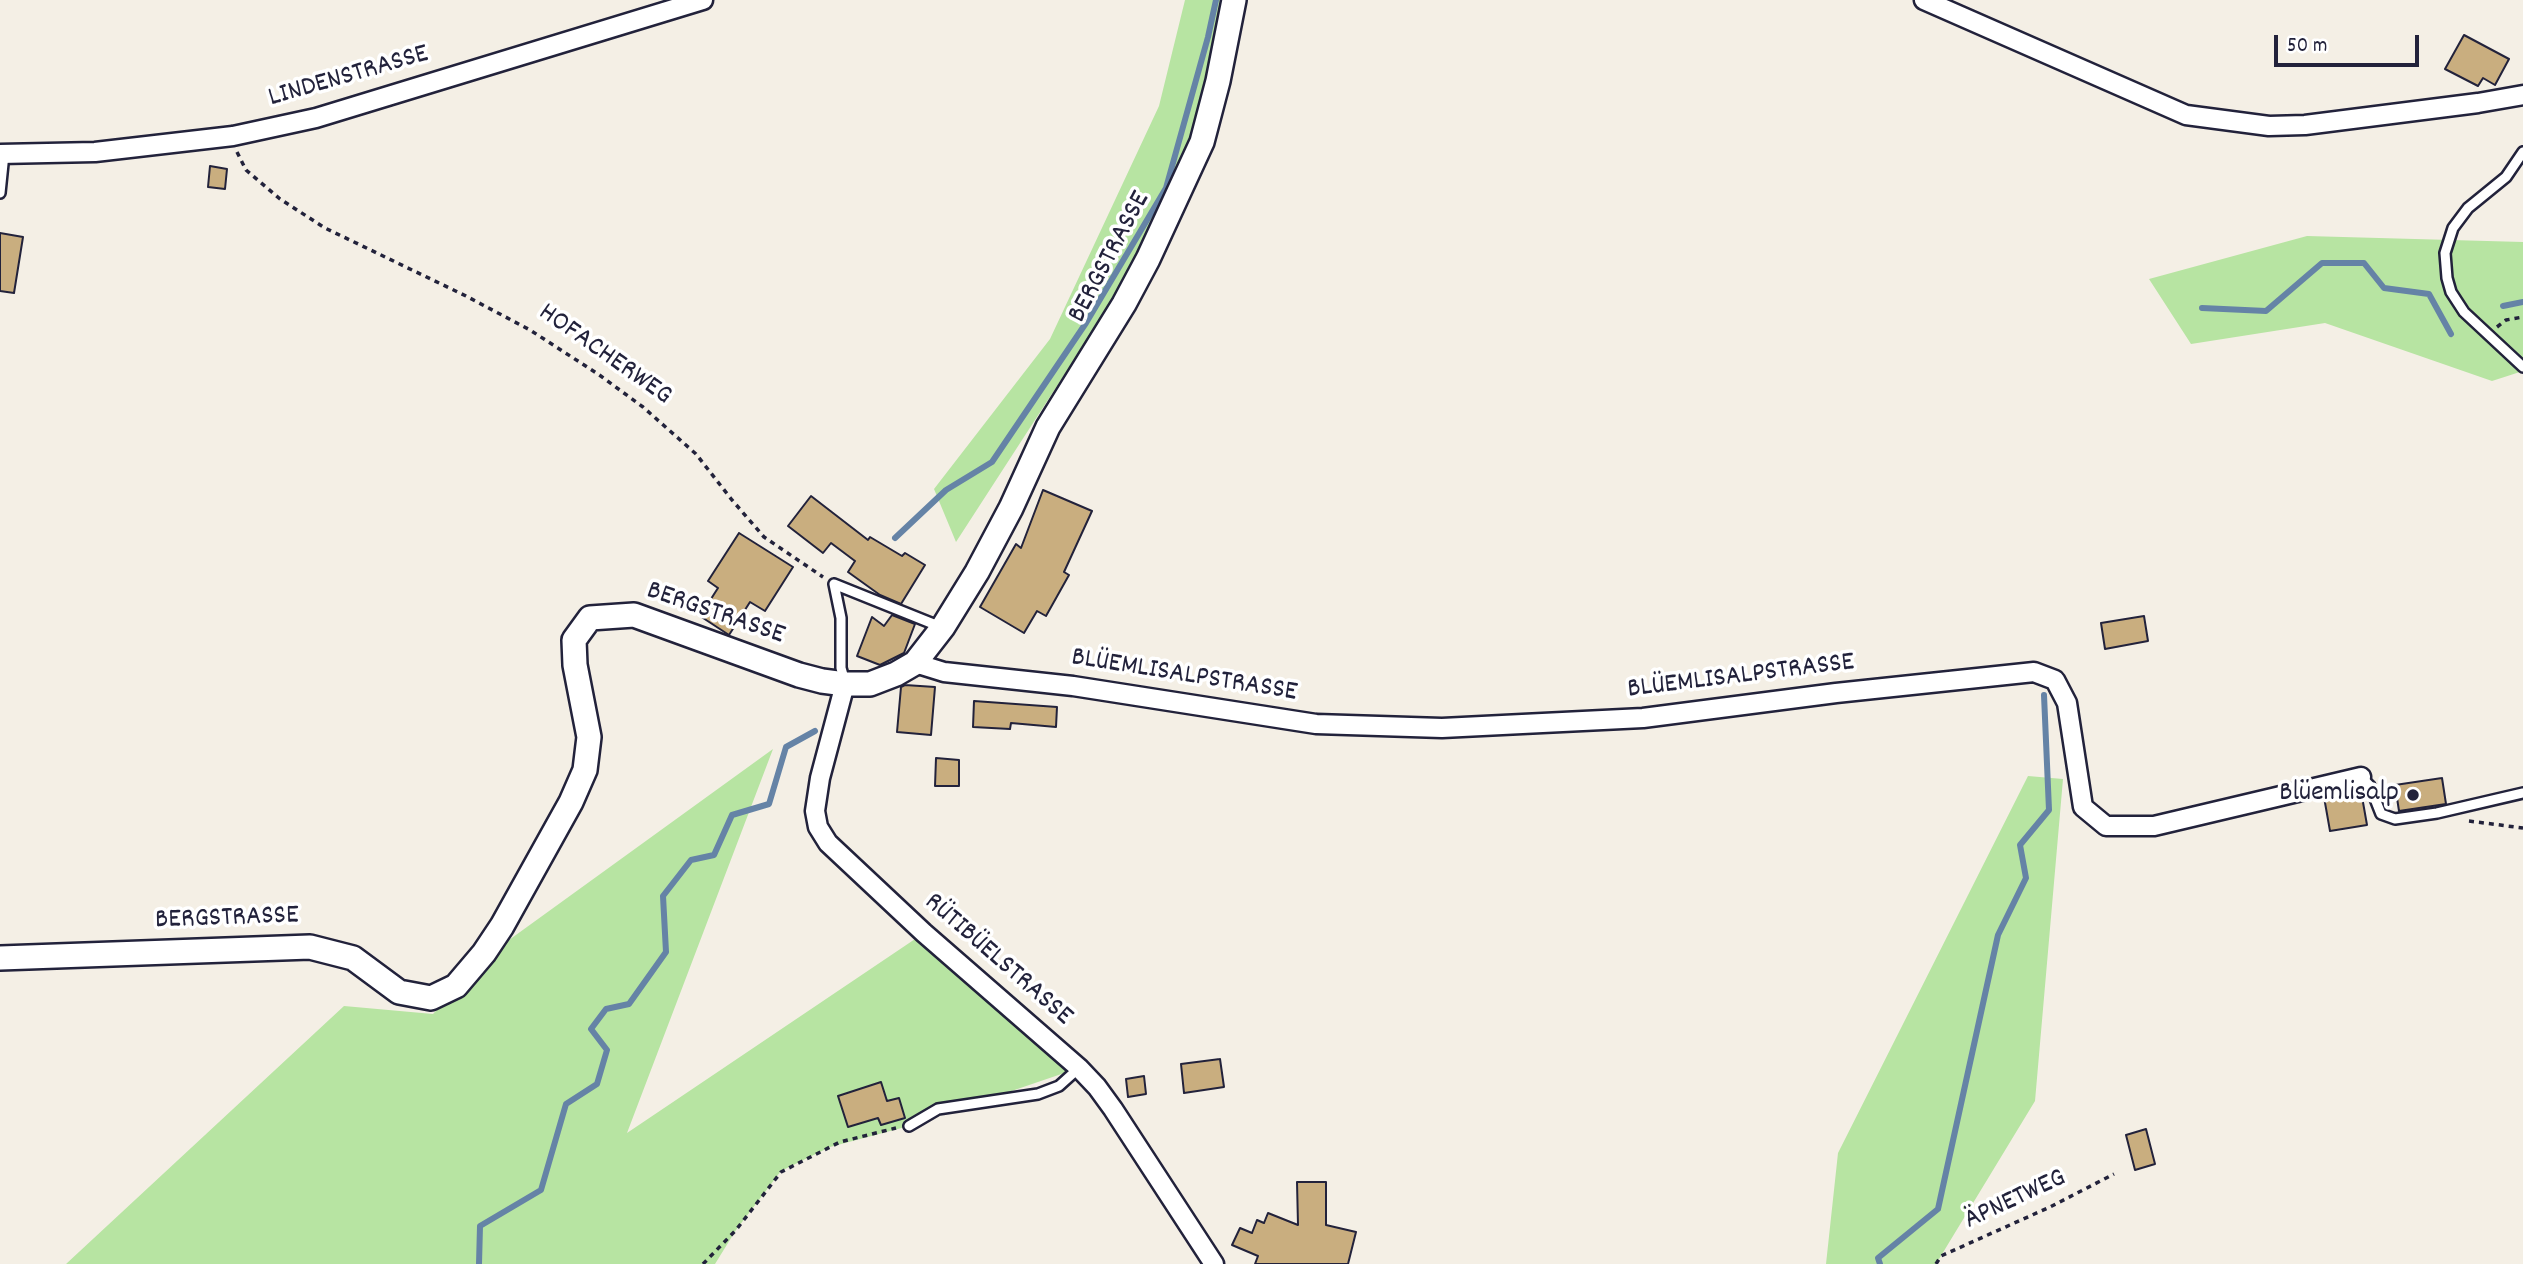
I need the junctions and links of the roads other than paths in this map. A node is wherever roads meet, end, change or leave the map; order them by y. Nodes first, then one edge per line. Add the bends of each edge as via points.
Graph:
1 (703, 0) edge
2 (1234, 0) edge
3 (1924, 0) edge
4 (2523, 95) edge
5 (2523, 152) edge
6 (2, 154) edge
7 (0, 193) edge
8 (2523, 367) edge
9 (943, 627) junction
10 (915, 663) junction
11 (845, 684) junction
12 (2361, 777) joint
13 (2523, 793) edge
14 (0, 958) edge
15 (1079, 1068) junction
16 (909, 1126) road end
17 (1214, 1264) edge

1 - 6 street, LINDENSTRASSE via 317,118 162,146
2 - 9 street, BERGSTRASSE via 1202,142 1174,206 1124,304 1048,427 994,540
3 - 4 street via 2186,115 2269,126 2305,125
5 - 8 lane via 2506,177 2468,208 2453,228 2445,253 2451,292 2464,312
6 - 7 lane
9 - 10 street, BERGSTRASSE
9 - 11 lane via 834,584
10 - 11 street, BERGSTRASSE via 870,684
10 - 12 street, BLÜEMLISALPSTRASSE via 944,672 1073,686 1316,724 1442,728 1643,718 2034,672 2055,680 2067,703 2083,807 2106,826 2154,826
11 - 14 street, BERGSTRASSE via 799,675 635,615 590,618 574,640 589,737 585,770 484,953 456,986 431,998 399,992 353,958 310,947
11 - 15 street, RÜTIBÜELSTRASSE via 820,778 815,811 818,827 828,843 924,933
12 - 13 lane, BLÜEMLISALPSTRASSE via 2370,786 2381,814 2395,819
15 - 16 lane via 1059,1086 1038,1094 938,1109
15 - 17 street, RÜTIBÜELSTRASSE via 1114,1109

